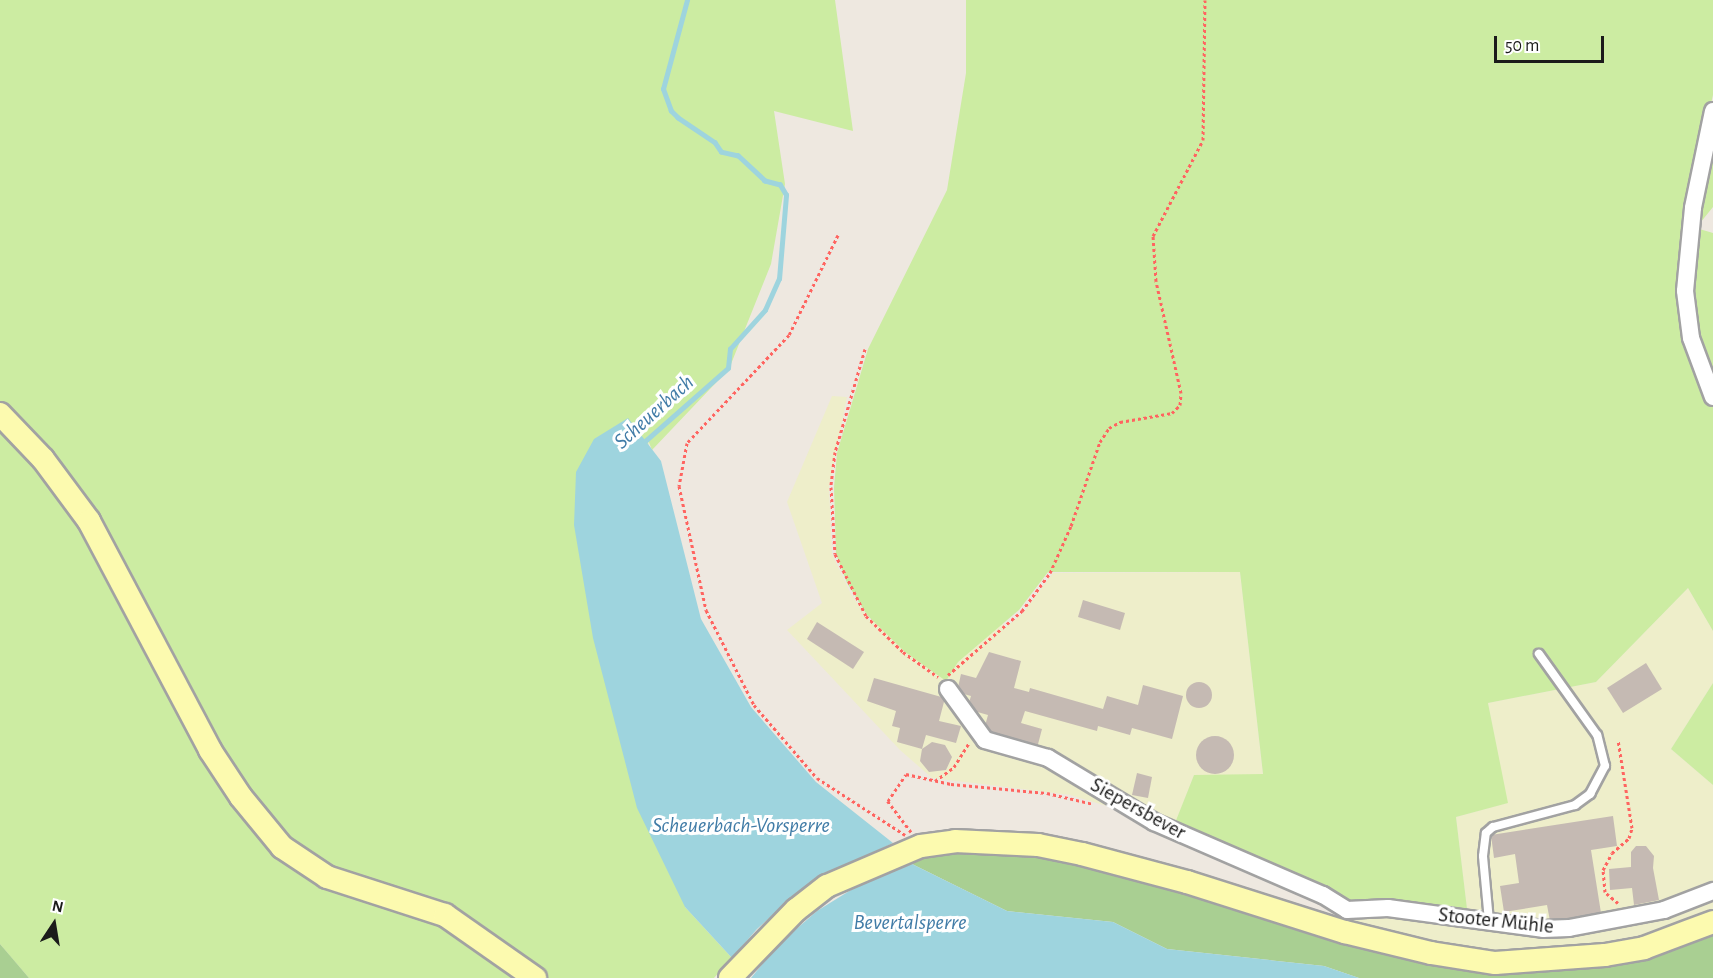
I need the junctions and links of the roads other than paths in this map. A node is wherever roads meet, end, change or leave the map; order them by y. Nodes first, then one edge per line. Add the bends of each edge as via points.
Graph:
1 (1713, 111) edge
2 (1713, 397) edge
3 (0, 414) edge
4 (1539, 654) dead end
5 (948, 689) dead end
6 (1713, 891) edge
7 (1346, 921) junction
8 (1488, 921) junction
9 (1713, 922) edge
10 (536, 978) edge
11 (730, 978) edge

1 - 2 street via 1693,208 1685,291 1691,338
3 - 10 street via 43,459 89,521 210,750 241,797 282,847 327,877 445,915
4 - 8 lane via 1597,735 1605,766 1590,794 1575,805 1493,827 1486,833 1483,856
5 - 7 street, Siepersbever via 985,740 1048,758 1154,822 1323,895
6 - 8 street, Stooter Mühle via 1641,914 1569,928
7 - 8 street, Stooter Mühle via 1388,908
7 - 9 street via 1431,953 1495,963 1577,960 1644,948
7 - 11 street via 1038,845 956,841 921,846 827,886 775,930

